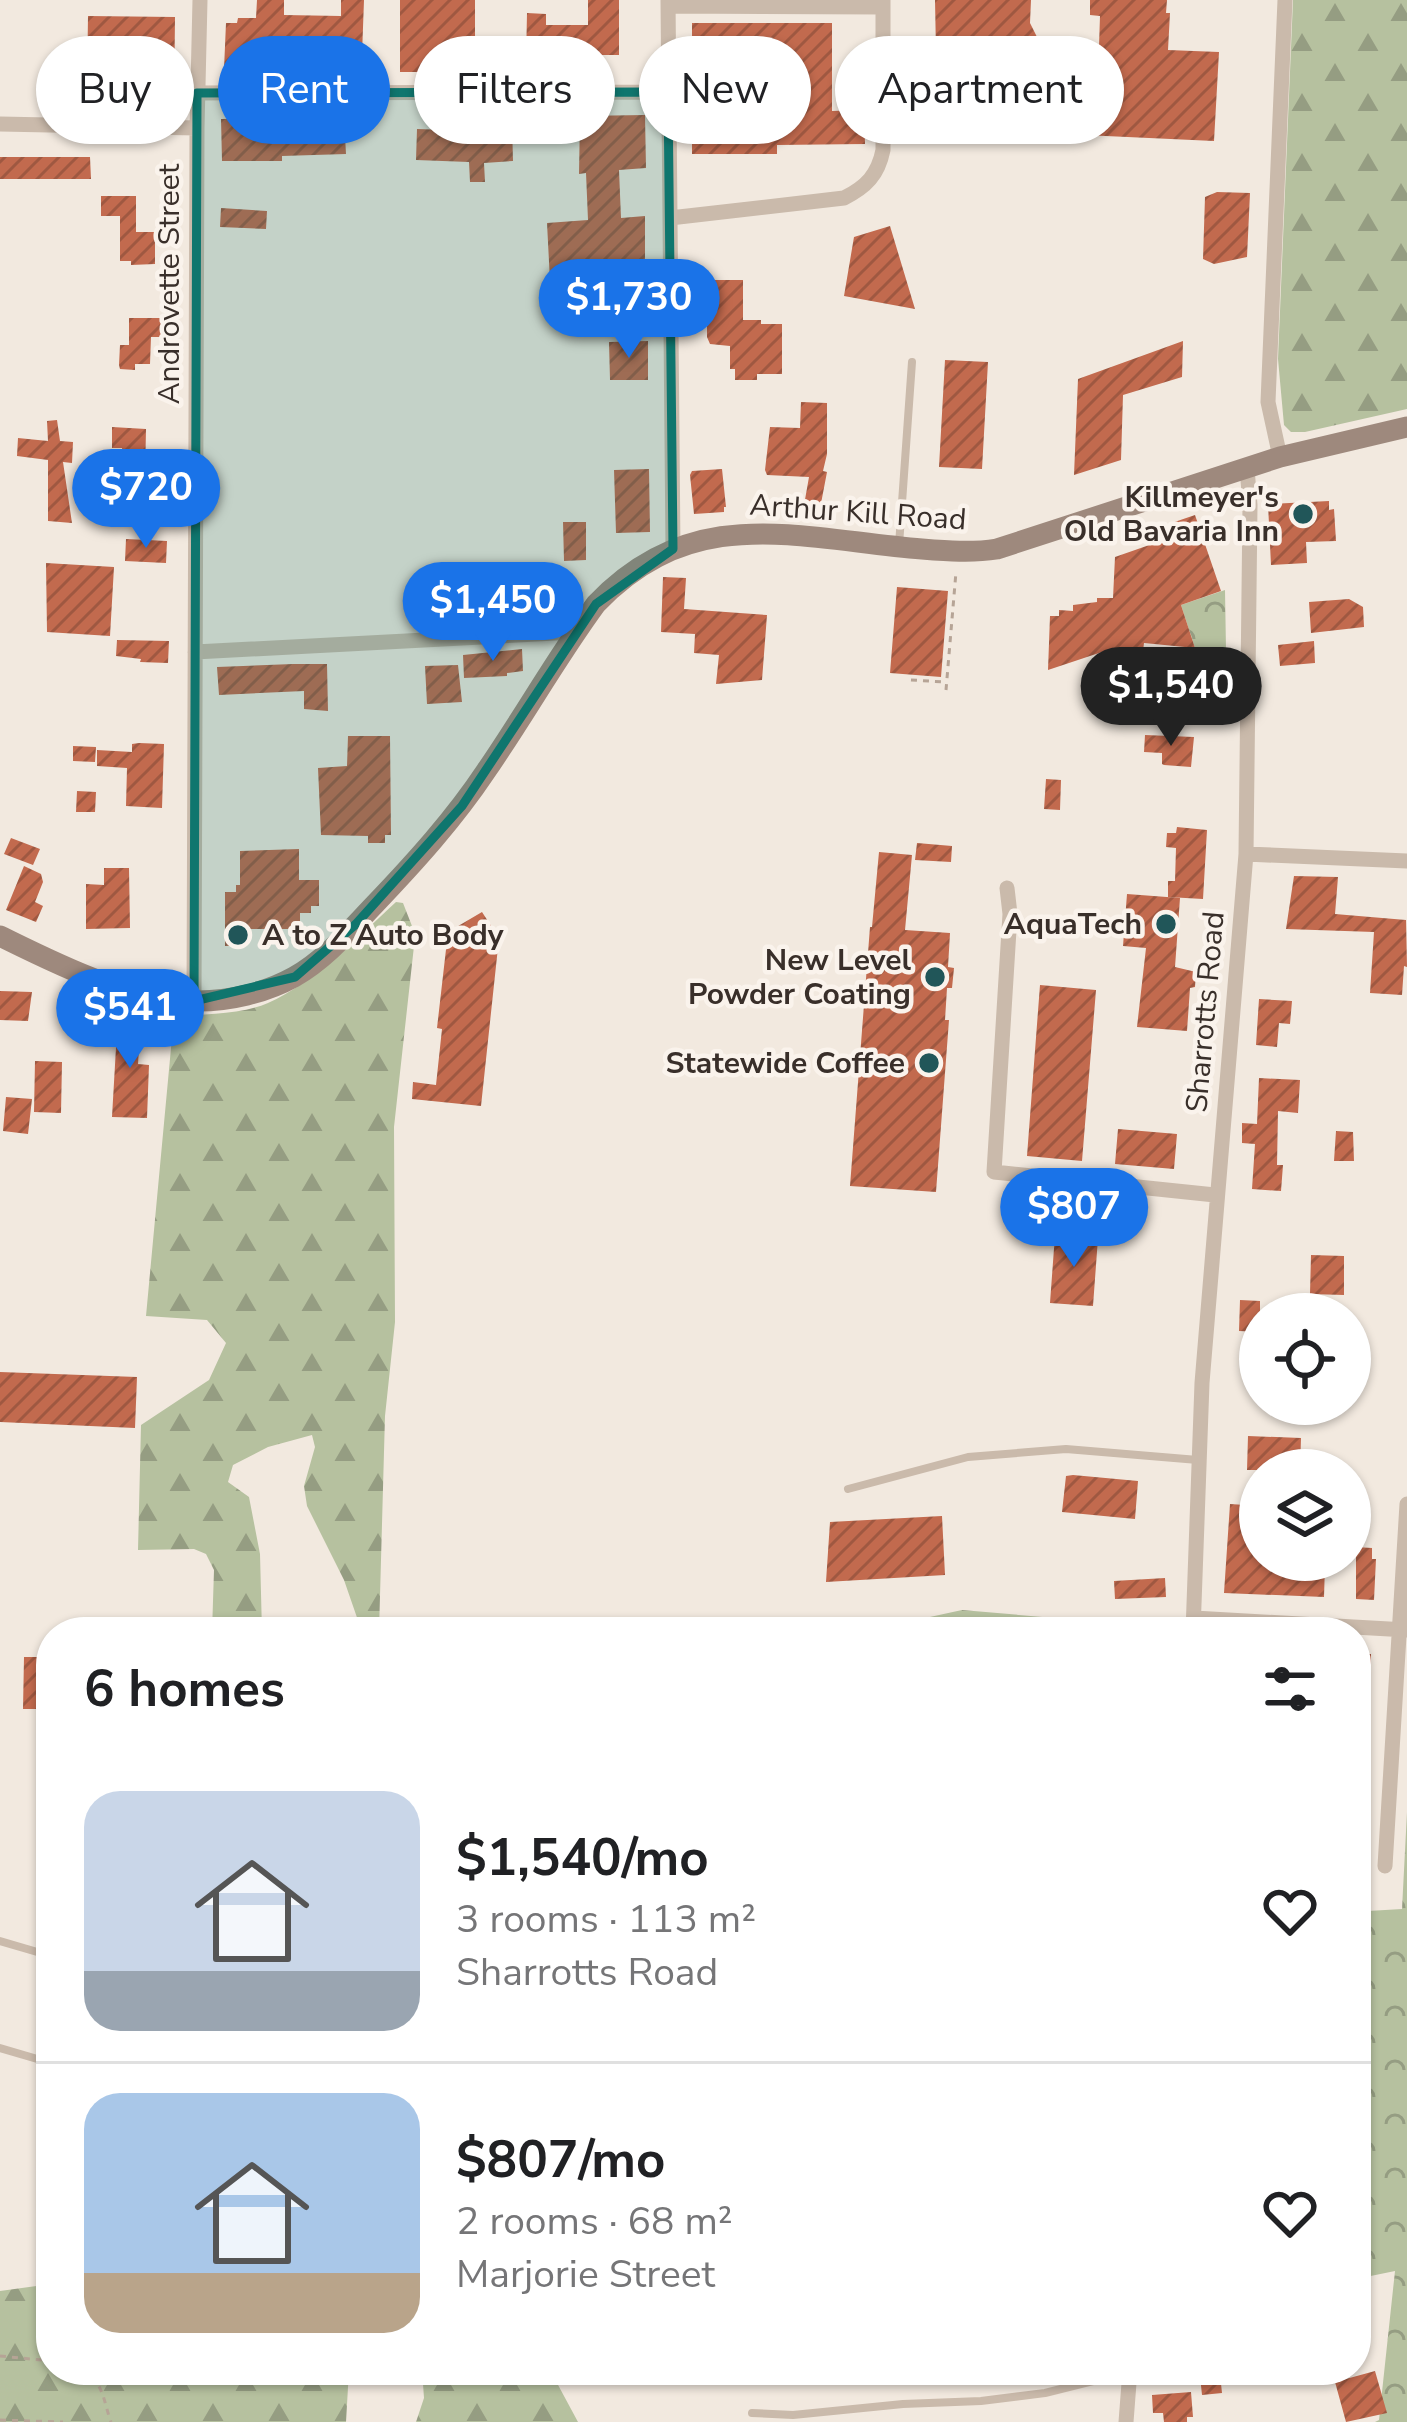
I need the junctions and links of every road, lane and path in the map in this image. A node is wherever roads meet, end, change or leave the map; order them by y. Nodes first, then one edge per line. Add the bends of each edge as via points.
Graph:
1 (200, 0) edge
2 (1285, 0) edge
3 (668, 3) edge
4 (883, 3) edge
5 (668, 36) edge
6 (639, 92) edge
7 (197, 93) junction
8 (0, 124) edge
9 (196, 128) junction
10 (669, 144) edge
11 (670, 218) junction
12 (912, 362) dead end
13 (1407, 427) edge
14 (1280, 457) junction
15 (1246, 468) junction
16 (899, 547) junction
17 (673, 549) junction
18 (956, 572) dead end
19 (575, 632) junction
20 (195, 652) junction
21 (910, 680) dead end
22 (947, 682) junction
23 (946, 690) dead end
24 (1246, 854) junction
25 (1407, 861) edge
26 (1006, 888) dead end
27 (0, 936) edge
28 (194, 1001) junction
29 (1216, 1195) junction
30 (1199, 1460) junction
31 (848, 1489) dead end
32 (1407, 1504) edge
33 (1193, 1617) edge
34 (1371, 1628) edge
35 (1404, 1629) edge
36 (1385, 1866) dead end
37 (0, 1941) edge
38 (36, 1952) edge
39 (0, 2048) edge
40 (36, 2059) edge
41 (0, 2356) edge
42 (36, 2360) edge
43 (99, 2385) edge
44 (1080, 2385) edge
45 (1129, 2385) edge
46 (752, 2413) dead end
47 (0, 2420) edge
48 (63, 2422) edge
49 (111, 2422) edge
50 (1126, 2422) edge

1 - 7 street, Androvette Street
2 - 14 street via 1268,403
3 - 4 street
3 - 5 street
4 - 11 street via 883,150 872,179 844,198
6 - 7 street
7 - 9 street, Androvette Street
8 - 9 street
9 - 20 street, Androvette Street
10 - 11 street
11 - 17 street
12 - 16 lane
13 - 14 street, Arthur Kill Road
14 - 15 street, Arthur Kill Road
15 - 16 street, Arthur Kill Road via 1009,547
15 - 24 street, Sharrotts Road
16 - 17 street, Arthur Kill Road via 731,533
17 - 19 street, Arthur Kill Road via 618,581
18 - 22 path
19 - 20 street
19 - 28 street, Arthur Kill Road via 462,806 334,945 266,990
20 - 28 street, Androvette Street
21 - 22 path
22 - 23 path
24 - 25 street
24 - 29 street, Sharrotts Road
26 - 29 street via 994,1172
27 - 28 street, Arthur Kill Road via 89,978
29 - 30 street, Sharrotts Road
30 - 31 lane via 1066,1450 968,1456
30 - 33 street, Sharrotts Road
32 - 35 street
34 - 35 street
35 - 36 street
37 - 38 lane
39 - 40 lane
41 - 42 path
43 - 49 path
44 - 46 lane via 981,2401
45 - 50 street
47 - 48 path

